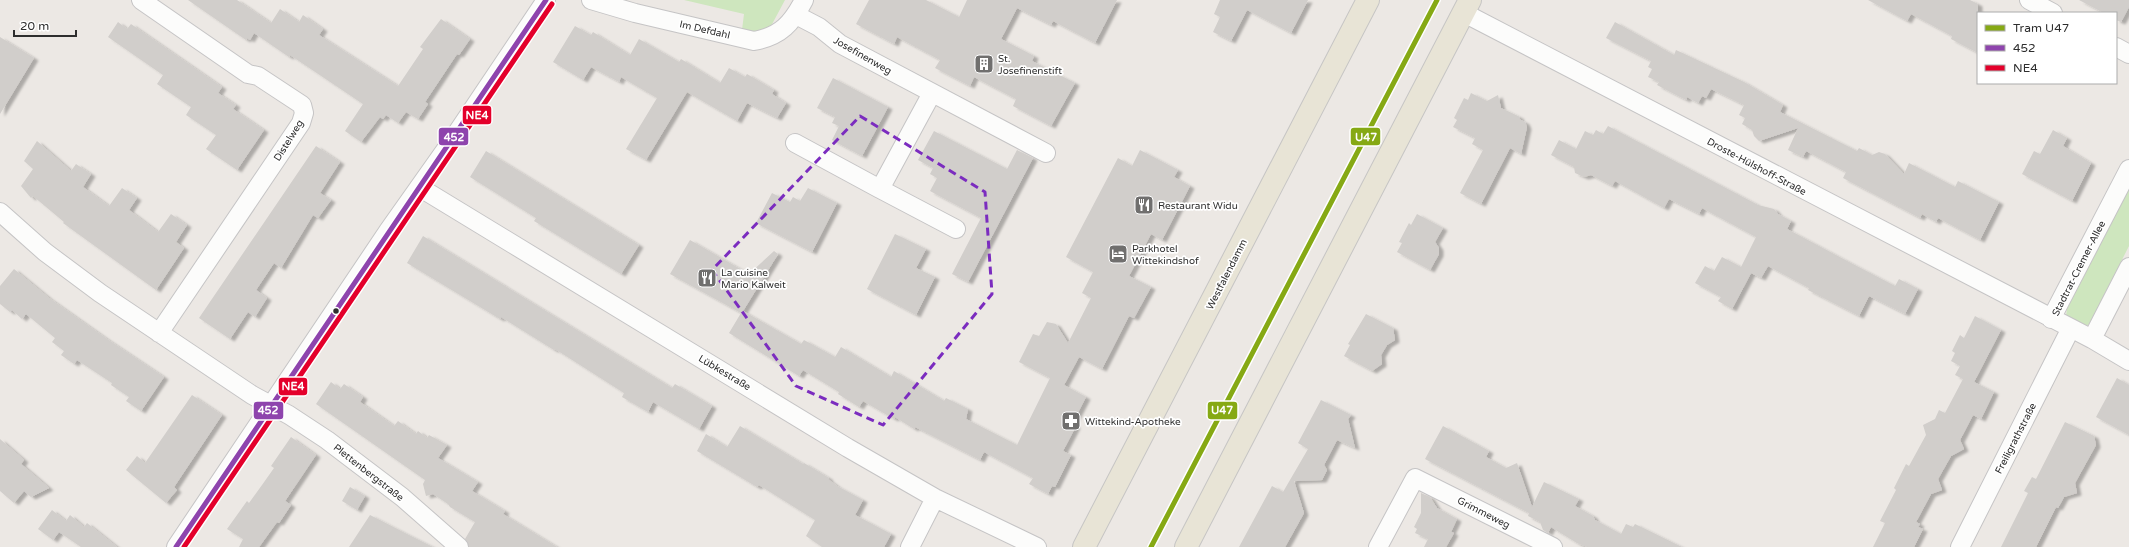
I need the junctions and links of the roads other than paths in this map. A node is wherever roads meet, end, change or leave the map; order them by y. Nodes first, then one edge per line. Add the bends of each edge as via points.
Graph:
1 (141, 0) edge
2 (546, 0) edge
3 (591, 0) edge
4 (1368, 0) edge
5 (2028, 0) edge
6 (1467, 6) edge
7 (800, 8) edge
8 (2051, 12) edge
9 (2117, 48) edge
10 (2129, 54) edge
11 (932, 93) junction
12 (794, 143) dead end
13 (1046, 153) dead end
14 (2129, 169) edge
15 (419, 187) junction
16 (880, 189) junction
17 (0, 212) edge
18 (956, 229) dead end
19 (2129, 267) edge
20 (2051, 319) junction
21 (2071, 328) junction
22 (159, 333) junction
23 (2092, 339) junction
24 (2129, 361) edge
25 (271, 405) junction
26 (935, 498) junction
27 (176, 547) edge
28 (459, 547) edge
29 (910, 547) edge
30 (1037, 547) edge
31 (1084, 547) edge
32 (1186, 547) edge
33 (1378, 547) edge
34 (1553, 547) edge
35 (1960, 547) edge

1 - 22 street, Distelweg via 248,74 258,76 302,105 304,113 301,123
2 - 15 street
3 - 7 street, Im Defdahl via 754,41 770,38 784,29
4 - 31 main road, Westfalendamm
5 - 8 street
6 - 20 street, Droste-Hülshoff-Straße
6 - 32 main road
7 - 11 street, Josefinenweg via 840,44
9 - 10 street
11 - 13 street, Josefinenweg
11 - 16 street
12 - 16 street
14 - 20 street, Stadtrat-Cremer-Allee
15 - 25 street
15 - 26 street, Lübkestraße via 848,448
16 - 18 street
17 - 22 street, Plettenbergstraße via 45,252 100,294
19 - 23 street
20 - 21 street, Stadtrat-Cremer-Allee
21 - 23 street, Stadtrat-Cremer-Allee
21 - 35 street, Freiligrathstraße
22 - 25 street, Plettenbergstraße
23 - 24 street, Stadtrat-Cremer-Allee
25 - 27 street
25 - 28 street, Plettenbergstraße via 327,440 363,467
26 - 29 street
26 - 30 street, Lübkestraße
33 - 34 street, Grimmeweg via 1415,478

